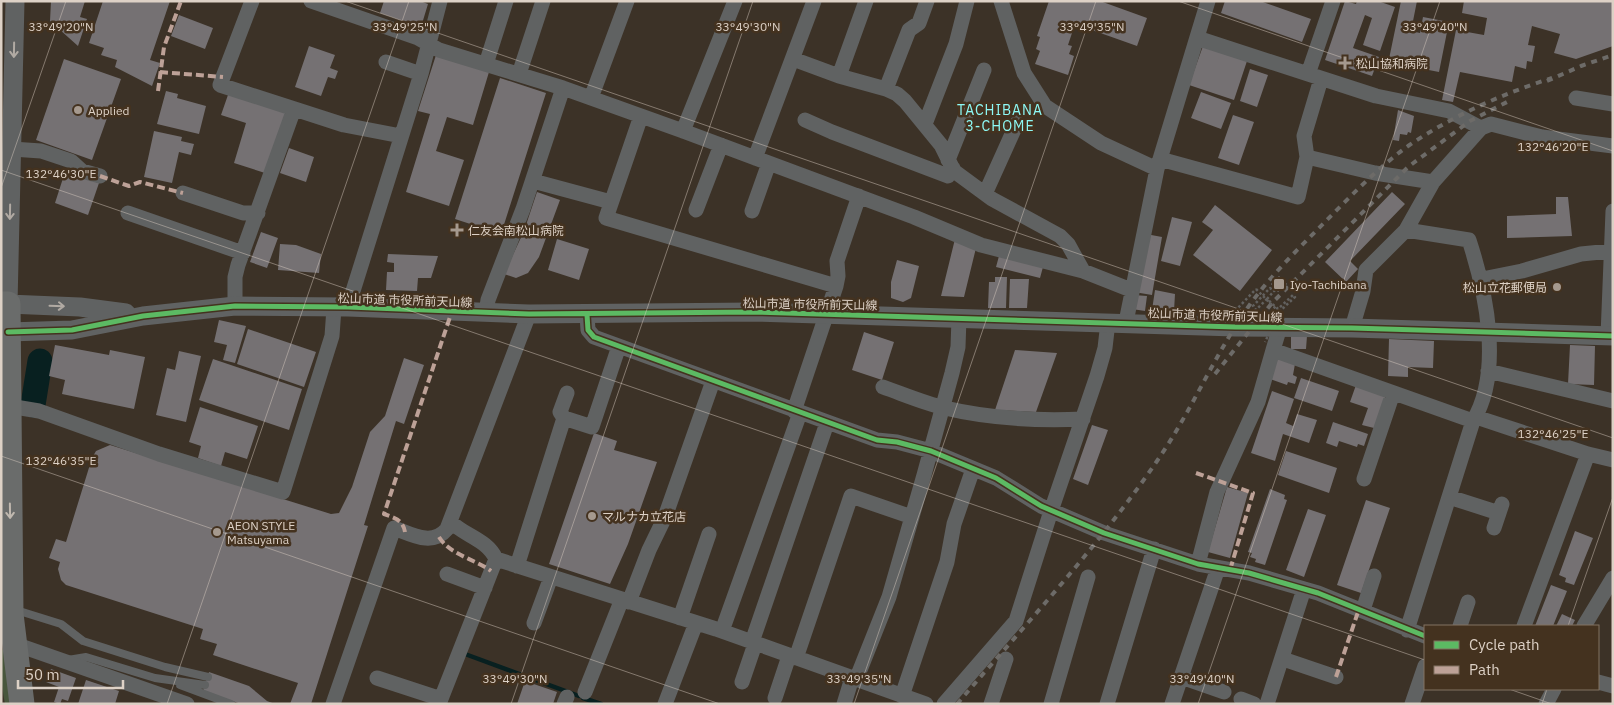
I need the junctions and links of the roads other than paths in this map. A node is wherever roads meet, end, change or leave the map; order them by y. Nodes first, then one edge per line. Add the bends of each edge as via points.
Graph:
1 (15, 1) edge
2 (252, 1) edge
3 (311, 1) edge
4 (440, 1) edge
5 (506, 1) edge
6 (544, 1) edge
7 (627, 1) edge
8 (735, 1) edge
9 (814, 1) edge
10 (866, 1) edge
11 (927, 1) edge
12 (967, 1) edge
13 (1001, 1) edge
14 (1208, 1) edge
15 (1333, 1) edge
16 (1197, 38) junction
17 (428, 44) junction
18 (793, 58) junction
19 (386, 62) dead end
20 (486, 64) junction
21 (984, 70) dead end
22 (421, 74) junction
23 (519, 74) junction
24 (839, 76) junction
25 (1314, 77) junction
26 (563, 88) junction
27 (886, 89) junction
28 (592, 98) junction
29 (1576, 98) dead end
30 (1613, 104) edge
31 (294, 109) junction
32 (642, 116) junction
33 (805, 120) dead end
34 (1017, 123) dead end
35 (925, 124) junction
36 (1481, 128) junction
37 (683, 131) junction
38 (401, 136) junction
39 (721, 145) junction
40 (1613, 146) edge
41 (12, 149) junction
42 (1306, 157) junction
43 (762, 160) junction
44 (950, 164) junction
45 (1158, 164) junction
46 (100, 176) dead end
47 (533, 181) junction
48 (1433, 182) junction
49 (183, 193) dead end
50 (985, 194) junction
51 (859, 196) junction
52 (611, 202) junction
53 (696, 210) dead end
54 (752, 211) dead end
55 (1613, 212) edge
56 (128, 213) dead end
57 (258, 214) junction
58 (1406, 230) junction
59 (1612, 245) edge
60 (243, 253) junction
61 (1083, 271) junction
62 (1482, 280) junction
63 (836, 286) junction
64 (1131, 290) junction
65 (5, 304) edge
66 (235, 306) junction
67 (341, 308) junction
68 (486, 313) junction
69 (529, 314) junction
70 (825, 314) junction
71 (587, 315) junction
72 (143, 316) junction
73 (959, 318) junction
74 (1279, 319) junction
75 (1117, 322) junction
76 (1352, 328) junction
77 (5, 331) edge
78 (1488, 332) junction
79 (1610, 336) edge
80 (619, 346) junction
81 (1269, 346) junction
82 (1488, 371) junction
83 (713, 381) junction
84 (882, 387) dead end
85 (1393, 392) junction
86 (567, 393) dead end
87 (1613, 401) edge
88 (9, 406) junction
89 (942, 407) junction
90 (797, 412) junction
91 (564, 418) junction
92 (1083, 419) junction
93 (1475, 419) junction
94 (827, 422) junction
95 (931, 451) junction
96 (1588, 454) junction
97 (1613, 460) edge
98 (973, 469) junction
99 (1364, 479) dead end
100 (1449, 496) junction
101 (1051, 511) junction
102 (912, 517) junction
103 (450, 521) junction
104 (1494, 528) dead end
105 (709, 534) dead end
106 (1154, 549) junction
107 (496, 559) junction
108 (1198, 564) junction
109 (517, 566) junction
110 (1218, 568) junction
111 (447, 574) dead end
112 (1374, 576) dead end
113 (551, 577) junction
114 (1088, 577) dead end
115 (1613, 578) edge
116 (485, 588) junction
117 (1304, 589) junction
118 (625, 601) junction
119 (1468, 602) dead end
120 (11, 609) junction
121 (1362, 610) junction
122 (680, 618) junction
123 (534, 623) dead end
124 (696, 623) junction
125 (1460, 625) edge
126 (1524, 625) edge
127 (1585, 625) edge
128 (1407, 630) junction
129 (722, 631) junction
130 (1424, 636) edge
131 (754, 643) junction
132 (14, 644) junction
133 (792, 657) junction
134 (1006, 659) dead end
135 (1283, 659) junction
136 (61, 660) junction
137 (1424, 669) edge
138 (1181, 677) junction
139 (1336, 677) dead end
140 (377, 678) dead end
141 (854, 679) junction
142 (171, 681) junction
143 (742, 682) dead end
144 (1599, 682) edge
145 (1613, 686) edge
146 (1553, 690) edge
147 (585, 692) dead end
148 (1224, 692) dead end
149 (902, 696) junction
150 (775, 698) dead end
151 (440, 701) edge
152 (22, 704) edge
153 (187, 704) edge
154 (231, 704) edge
155 (333, 704) edge
156 (665, 704) edge
157 (844, 704) edge
158 (926, 704) edge
159 (944, 704) edge
160 (991, 704) edge
161 (1051, 704) edge
162 (1107, 704) edge
163 (1172, 704) edge
164 (1267, 704) edge
165 (1412, 704) edge
166 (1546, 704) edge

1 -> 41 street
2 - 31 street via 220,85
3 - 17 street
4 - 17 street
5 - 20 street
6 - 23 street
7 - 28 street
8 - 37 street
9 - 18 street
10 - 24 street
11 - 27 street via 919,23 909,30
12 - 35 street via 956,44
13 - 45 street via 1024,74 1045,106 1101,143
14 - 16 street
15 - 25 street
16 - 25 street
16 - 45 street
17 - 20 street
17 - 22 street
18 - 24 street
18 - 43 street
19 - 22 street
20 - 23 street
21 - 44 street
22 - 38 street
23 - 26 street
24 - 27 street
25 - 36 street via 1376,96 1450,112
25 - 42 street via 1304,136
26 - 28 street
26 - 47 street
27 - 35 street via 905,100
28 - 32 street
29 - 30 street
31 - 38 street via 344,125
31 - 57 street
32 - 37 street
32 - 52 street
33 - 44 street via 948,176
34 - 50 street
35 - 44 street
36 - 40 street via 1491,124 1542,137
36 - 48 street
37 - 39 street
38 - 67 street
39 - 43 street
39 - 53 street
41 - 46 street via 41,150 71,161 82,171
41 -> 65 street
42 - 45 street via 1298,197
42 - 48 street
43 - 51 street
43 - 54 street
44 - 50 street
45 - 64 street
47 - 52 street
47 - 68 street
48 - 58 street
49 - 57 street via 242,213
50 - 61 street via 1060,236
51 - 61 street via 981,245
51 - 63 street via 837,261
52 - 63 street via 606,218
55 - 59 street
56 - 60 street
57 - 60 street
58 - 62 street via 1469,240
58 - 76 street via 1366,270
59 - 62 street
59 - 79 street
60 - 66 street via 235,277
61 - 64 street
62 - 78 street
63 - 70 street
64 - 75 street
65 -> 72 street, 松山市道 市役所前天山線 via 80,307
65 - 77 highway
66 - 67 street, 松山市道 市役所前天山線
66 - 72 street, 松山市道 市役所前天山線
67 - 68 street, 松山市道 市役所前天山線
67 - 88 street via 283,492 159,454 39,410
68 - 69 street, 松山市道 市役所前天山線
69 - 71 street, 松山市道 市役所前天山線
69 - 103 street
70 - 71 street, 松山市道 市役所前天山線
70 - 73 street, 松山市道 市役所前天山線
70 - 90 street
71 - 80 street via 588,330 594,337
72 - 77 street, 松山市道 市役所前天山線 via 72,330
73 - 75 street, 松山市道 市役所前天山線
73 - 89 street via 958,348
74 - 75 street, 松山市道 市役所前天山線 via 1235,327
74 - 76 street, 松山市道 市役所前天山線
74 - 81 street
75 - 92 street
76 - 78 street, 松山市道 市役所前天山線
77 - 88 highway
78 - 79 street, 松山市道 市役所前天山線
78 - 82 street
80 - 83 street
80 - 91 street via 592,427
81 - 85 street
81 - 108 street via 1258,402 1218,492
82 - 87 street
82 - 93 street via 1486,389
83 - 90 street
83 - 118 street via 665,517
84 - 89 street
85 - 93 street
85 - 99 street
86 - 91 street via 560,412
88 -> 120 highway
89 - 92 street via 1015,419
89 - 95 street
90 - 94 street
90 - 129 street
91 - 109 street
92 - 101 street
93 - 96 street
93 - 100 street
94 - 95 street via 877,440
94 - 131 street
95 - 98 street
95 - 102 street
96 - 97 street
96 - 126 street
98 - 101 street via 996,478
98 - 149 street via 954,524 947,562
100 - 104 street via 1500,509
100 - 128 street
101 - 106 street
101 - 159 street via 1016,620
102 - 133 street via 851,496
102 - 141 street via 889,597
103 - 107 street via 459,530 483,542
103 - 155 street via 443,534 434,539 394,528
105 - 122 street
106 - 108 street
106 - 162 street
107 - 109 street
107 - 116 street
108 - 110 street
109 - 113 street
110 - 117 street
110 - 138 street
111 - 116 street
112 - 121 street
113 - 118 street
113 - 123 street
114 - 161 street
115 - 127 street
116 - 151 street
117 - 121 street
117 - 135 street
118 - 122 street
118 - 147 street
119 - 125 street
120 - 132 highway
120 - 142 lane via 61,624 83,640 206,681
121 - 128 street
122 - 124 street
124 - 129 street
124 - 156 street
128 - 130 street
129 - 131 street
131 - 133 street
131 - 143 street
132 - 136 street
132 - 152 highway
133 - 141 street
133 - 150 street
134 - 160 street
135 - 139 street
135 - 164 street
136 - 142 lane via 86,657
136 - 153 street
137 - 165 street
138 - 148 street
138 - 163 street
140 - 151 street
141 - 149 street
141 - 157 street
142 - 154 lane
144 - 145 street
146 - 166 street
149 - 158 street

